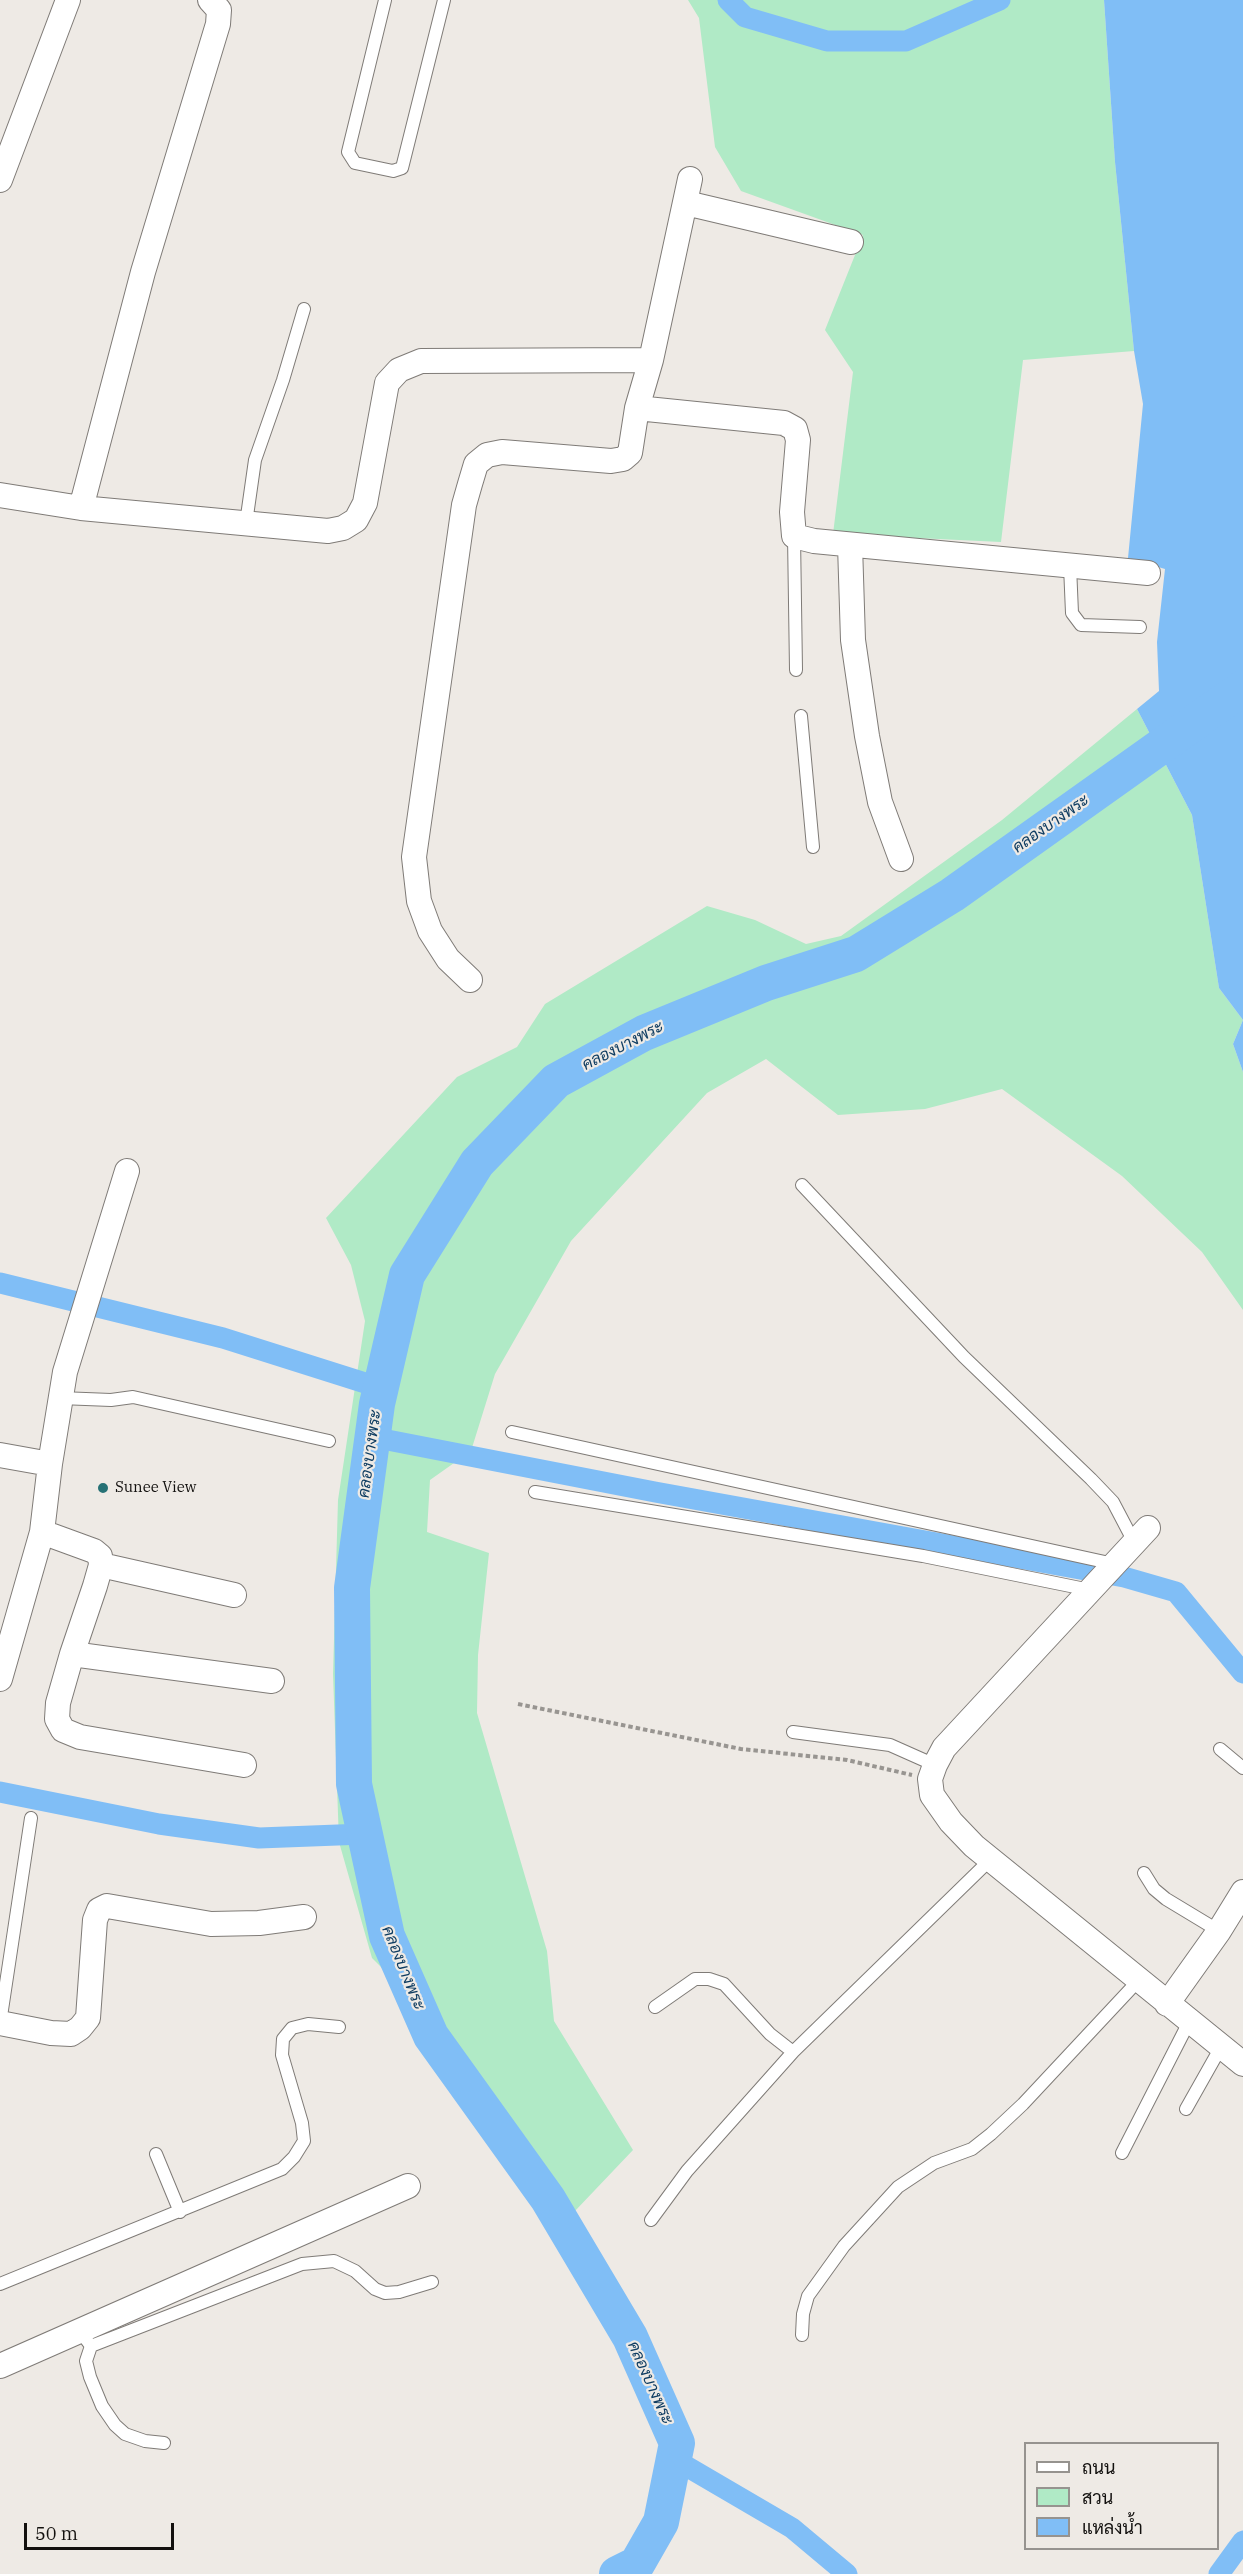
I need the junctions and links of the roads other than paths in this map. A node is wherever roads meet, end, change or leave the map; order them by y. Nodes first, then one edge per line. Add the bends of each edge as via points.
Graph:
1 (68, 0) edge
2 (210, 0) edge
3 (385, 0) edge
4 (444, 0) edge
5 (690, 179) dead end
6 (0, 180) edge
7 (686, 203) junction
8 (851, 242) dead end
9 (304, 309) dead end
10 (651, 360) junction
11 (638, 408) junction
12 (0, 495) edge
13 (81, 508) junction
14 (246, 523) junction
15 (794, 536) junction
16 (850, 544) junction
17 (1070, 566) junction
18 (1148, 573) dead end
19 (1140, 627) dead end
20 (796, 670) dead end
21 (801, 717) dead end
22 (813, 847) dead end
23 (901, 859) dead end
24 (470, 980) dead end
25 (127, 1171) dead end
26 (802, 1185) dead end
27 (60, 1398) junction
28 (512, 1432) dead end
29 (329, 1441) dead end
30 (0, 1455) edge
31 (50, 1464) junction
32 (535, 1492) dead end
33 (42, 1532) junction
34 (1141, 1535) joint
35 (1114, 1563) junction
36 (101, 1565) junction
37 (1090, 1590) junction
38 (234, 1594) dead end
39 (72, 1654) junction
40 (0, 1679) edge
41 (272, 1681) dead end
42 (793, 1732) dead end
43 (1220, 1749) dead end
44 (244, 1765) dead end
45 (1243, 1768) edge
46 (932, 1772) junction
47 (31, 1818) dead end
48 (990, 1860) junction
49 (1144, 1873) dead end
50 (1243, 1892) edge
51 (304, 1917) dead end
52 (1219, 1931) junction
53 (1138, 1981) junction
54 (1167, 2004) junction
55 (655, 2007) dead end
56 (1189, 2022) junction
57 (0, 2023) edge
58 (339, 2027) dead end
59 (1221, 2047) junction
60 (793, 2052) junction
61 (1243, 2064) edge
62 (1186, 2109) dead end
63 (1122, 2153) dead end
64 (156, 2154) dead end
65 (408, 2186) dead end
66 (180, 2212) junction
67 (651, 2220) dead end
68 (432, 2282) dead end
69 (0, 2284) edge
70 (802, 2335) dead end
71 (85, 2338) junction
72 (0, 2366) edge
73 (164, 2443) dead end

1 - 6 street
2 - 13 street via 219,10 218,24 143,272
3 - 4 lane via 348,152 355,163 393,171 402,168
5 - 7 street
7 - 8 street
7 - 10 street
9 - 14 lane via 255,460
10 - 11 street
10 - 14 street via 421,361 399,370 387,383 365,503 356,520 328,531
11 - 15 street via 784,423 795,429 798,440
11 - 24 street via 630,453 623,459 502,452 487,455 476,464 470,484 414,857 419,901 430,931 448,959
12 - 13 street
13 - 14 street
15 - 16 street
15 - 20 lane
16 - 17 street
16 - 23 street via 854,640 867,735 880,802
17 - 18 street
17 - 19 lane via 1072,613 1081,625
21 - 22 lane
25 - 27 street
26 - 34 lane via 964,1357 1091,1479
27 - 29 lane via 133,1397
27 - 31 street
28 - 35 lane
30 - 31 street
31 - 33 street
32 - 37 lane via 923,1556
33 - 36 street via 94,1551 100,1556
33 - 40 street
34 - 35 street
35 - 37 street
36 - 38 street
36 - 39 street
37 - 46 street via 944,1748
39 - 41 street
39 - 44 street via 58,1703 57,1719 63,1731
42 - 46 lane via 890,1745
43 - 45 lane
46 - 48 street via 932,1796 951,1822
47 - 57 lane
48 - 53 street
48 - 60 lane
49 - 52 lane via 1166,1899
50 - 52 street
51 - 57 street via 211,1924 107,1906 95,1920 88,2018 80,2028 71,2034 51,2033
52 - 54 street
53 - 54 street
53 - 70 lane via 991,2134 972,2149 934,2163 898,2187 844,2246 808,2296
54 - 56 street
55 - 60 lane via 695,1979 709,1979 724,1984 770,2034
56 - 59 street
56 - 63 lane
58 - 66 lane via 308,2024 292,2028 283,2039 282,2055 304,2140 294,2157 282,2169
59 - 61 street
59 - 62 lane
60 - 67 lane via 687,2171
64 - 66 lane
65 - 71 street
66 - 69 lane
68 - 71 lane via 386,2293 334,2261 302,2264
71 - 72 street
71 - 73 lane via 90,2377 115,2425 125,2434

